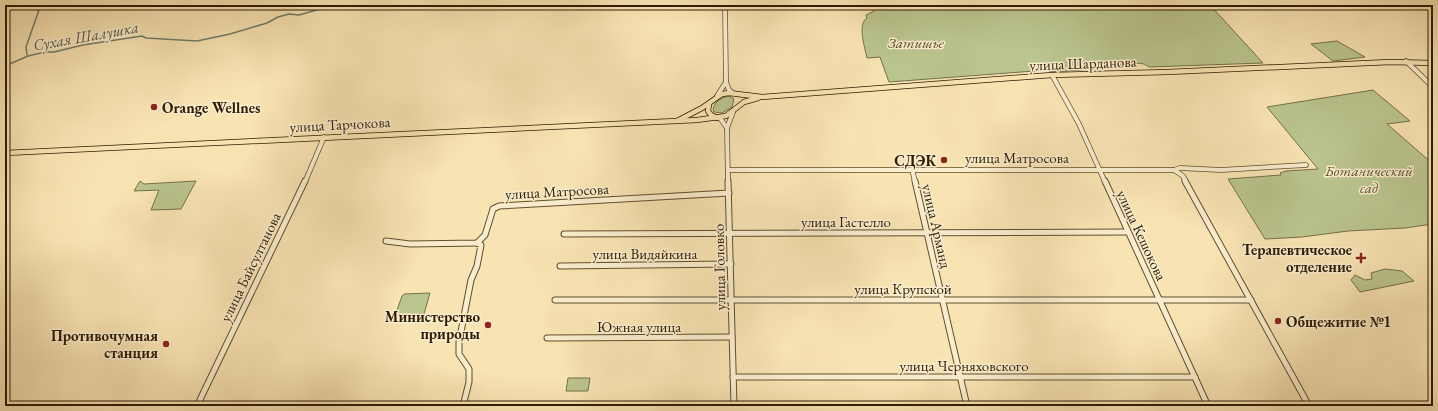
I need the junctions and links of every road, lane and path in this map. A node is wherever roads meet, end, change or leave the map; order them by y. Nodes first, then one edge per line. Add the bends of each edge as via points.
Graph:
1 (725, 5) edge
2 (1433, 60) edge
3 (1406, 61) junction
4 (1433, 63) edge
5 (1052, 75) junction
6 (726, 82) junction
7 (1433, 87) edge
8 (734, 94) junction
9 (717, 96) junction
10 (762, 97) junction
11 (709, 104) junction
12 (739, 106) junction
13 (733, 112) junction
14 (719, 118) junction
15 (676, 121) junction
16 (727, 128) junction
17 (324, 137) junction
18 (5, 153) edge
19 (1306, 166) dead end
20 (912, 169) junction
21 (729, 170) junction
22 (1099, 170) junction
23 (1174, 170) junction
24 (730, 193) junction
25 (926, 232) junction
26 (1128, 232) junction
27 (730, 233) junction
28 (564, 234) dead end
29 (386, 241) dead end
30 (477, 243) junction
31 (731, 264) junction
32 (560, 266) dead end
33 (555, 300) dead end
34 (731, 300) junction
35 (942, 300) junction
36 (1159, 300) junction
37 (1251, 300) junction
38 (732, 337) junction
39 (547, 338) dead end
40 (960, 377) junction
41 (1195, 377) junction
42 (733, 378) junction
43 (197, 406) edge
44 (463, 406) edge
45 (734, 406) edge
46 (967, 406) edge
47 (1208, 406) edge
48 (1309, 406) edge

1 - 6 street
2 - 3 main road, улица Шарданова
3 - 4 main road, улица Шарданова
3 - 5 main road, улица Шарданова
3 - 7 street
5 - 10 main road, улица Шарданова
5 - 22 street, улица Кешокова via 1079,124
6 - 8 street
6 - 9 street
8 - 9 main road
8 - 10 main road
8 - 12 main road via 740,99
9 - 11 main road
10 - 12 main road
11 - 14 main road via 709,114
11 - 15 main road
12 - 13 main road
13 - 14 main road
13 - 16 street
14 - 15 main road, улица Тарчокова
14 - 16 street
15 - 17 main road, улица Тарчокова
16 - 21 street, улица Головко
17 - 18 main road, улица Тарчокова
17 - 43 street, улица Байсултанова
19 - 23 street, улица Матросова
20 - 21 street, улица Матросова
20 - 22 street, улица Матросова
20 - 25 street, улица Арманд
21 - 24 street, улица Головко
22 - 23 street, улица Матросова
22 - 26 street, улица Кешокова
23 - 37 street via 1183,176
24 - 27 street, улица Головко
24 - 30 street, улица Матросова via 499,206 493,209 485,235
25 - 26 street, улица Гастелло
25 - 27 street, улица Гастелло
25 - 35 street, улица Арманд
26 - 36 street, улица Кешокова
27 - 28 street, улица Гастелло
27 - 31 street, улица Головко
29 - 30 street via 410,244
30 - 44 street via 481,246 471,280 459,342 459,354 469,369
31 - 32 street, улица Видяйкина
31 - 34 street, улица Головко
33 - 34 street, улица Крупской
34 - 35 street, улица Крупской
34 - 38 street, улица Головко
35 - 36 street, улица Крупской
35 - 40 street, улица Арманд
36 - 37 street, улица Крупской
36 - 41 street, улица Кешокова
37 - 48 street
38 - 39 street, Южная улица
38 - 42 street, улица Головко
40 - 41 street, улица Черняховского
40 - 42 street, улица Черняховского
40 - 46 street, улица Арманд
41 - 47 street, улица Кешокова
42 - 45 street, улица Головко

